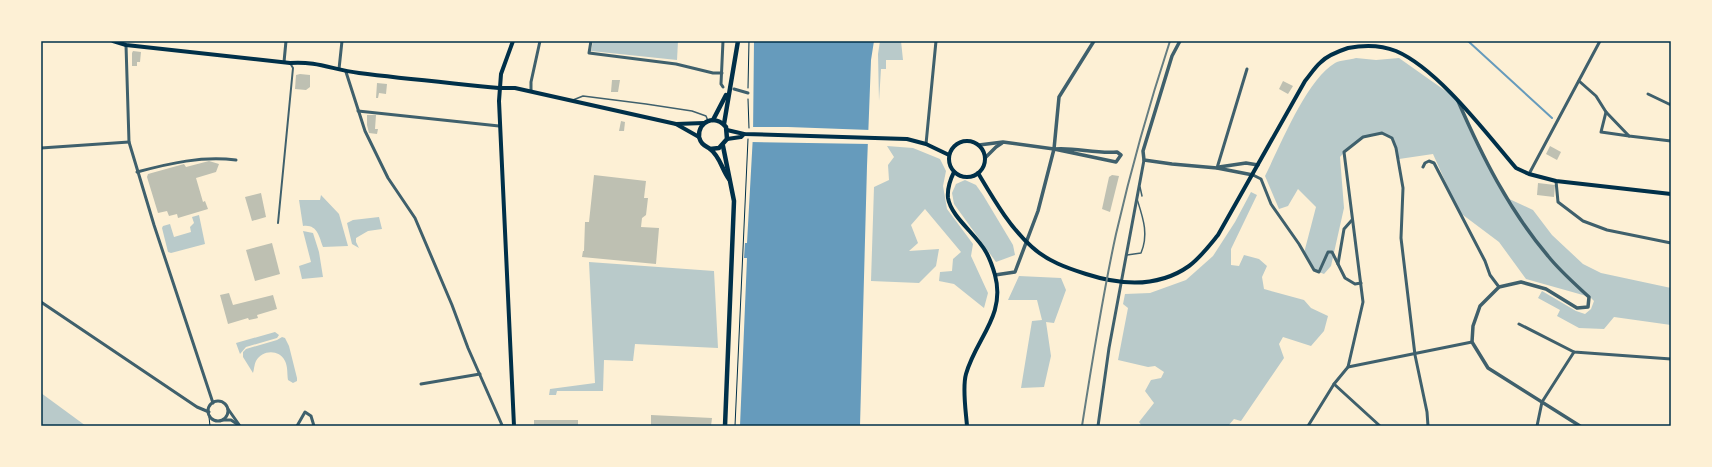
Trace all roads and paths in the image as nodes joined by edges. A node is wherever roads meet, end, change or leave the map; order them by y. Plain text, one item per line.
1 (114, 41) edge
2 (286, 41) edge
3 (342, 41) edge
4 (513, 41) edge
5 (540, 41) edge
6 (591, 41) edge
7 (723, 41) edge
8 (738, 41) edge
9 (749, 41) edge
10 (936, 41) edge
11 (1094, 41) edge
12 (1180, 41) edge
13 (1600, 41) edge
14 (126, 45) junction
15 (284, 62) junction
16 (290, 63) junction
17 (339, 69) junction
18 (1247, 69) dead end
19 (346, 72) junction
20 (722, 73) junction
21 (1579, 81) junction
22 (724, 86) dead end
23 (499, 88) junction
24 (734, 89) dead end
25 (532, 90) junction
26 (748, 92) joint
27 (728, 94) junction
28 (1648, 94) dead end
29 (1457, 99) junction
30 (571, 100) junction
31 (1671, 105) edge
32 (358, 111) junction
33 (1606, 112) junction
34 (713, 120) junction
35 (706, 122) junction
36 (676, 124) junction
37 (724, 124) junction
38 (499, 126) junction
39 (727, 130) junction
40 (744, 134) junction
41 (1629, 136) junction
42 (699, 137) junction
43 (727, 139) junction
44 (1671, 141) edge
45 (129, 142) junction
46 (1003, 142) junction
47 (926, 144) junction
48 (979, 145) junction
49 (723, 146) junction
50 (41, 148) edge
51 (710, 149) junction
52 (1054, 150) junction
53 (949, 156) junction
54 (985, 158) junction
55 (236, 160) dead end
56 (1144, 160) junction
57 (1258, 165) junction
58 (1424, 167) dead end
59 (1217, 168) junction
60 (137, 172) junction
61 (954, 172) junction
62 (978, 173) junction
63 (1529, 174) junction
64 (1253, 175) junction
65 (729, 179) junction
66 (1556, 181) junction
67 (747, 183) dead end
68 (1139, 184) junction
69 (1671, 194) edge
70 (1137, 196) junction
71 (1142, 196) dead end
72 (1352, 220) junction
73 (278, 223) dead end
74 (1671, 243) edge
75 (1126, 255) junction
76 (1338, 264) junction
77 (995, 274) junction
78 (1361, 283) junction
79 (1499, 287) junction
80 (41, 302) edge
81 (1519, 324) dead end
82 (1472, 342) junction
83 (1574, 352) junction
84 (1415, 355) junction
85 (1671, 359) edge
86 (1348, 367) junction
87 (480, 374) junction
88 (421, 384) dead end
89 (1334, 384) junction
90 (1542, 402) junction
91 (213, 403) junction
92 (227, 407) junction
93 (209, 413) junction
94 (223, 420) junction
95 (210, 426) edge
96 (239, 426) edge
97 (297, 426) edge
98 (314, 426) edge
99 (501, 426) edge
100 (512, 426) edge
101 (725, 426) edge
102 (735, 426) edge
103 (967, 426) edge
104 (1098, 426) edge
105 (1308, 426) edge
106 (1380, 426) edge
107 (1428, 426) edge
108 (1537, 426) edge
109 (1580, 426) edge

1 - 14 main road
2 - 15 street
3 - 17 street
4 - 23 main road
5 - 25 street
6 - 20 street
7 - 20 street
8 - 27 main road
9 - 26 path
10 - 47 street
11 - 52 street
12 - 56 street
13 - 21 street
14 - 15 main road
14 - 45 street
15 - 16 main road
16 - 17 main road
16 - 73 street
17 - 19 main road
18 - 59 street
19 - 23 main road
19 - 32 street
20 - 22 street
21 - 33 street
21 - 63 street
23 - 25 main road
23 - 38 main road
24 - 26 street
25 - 30 main road
27 - 34 main road
27 - 37 main road
28 - 31 street
29 - 57 main road
29 - 63 main road
29 - 79 street
30 - 35 lane
30 - 36 main road
32 - 38 street
32 - 87 street
33 - 41 street
33 - 41 street
34 - 35 main road
34 - 37 main road
35 - 36 main road
35 - 42 main road
36 - 42 main road
37 - 39 main road
38 - 100 main road
39 - 40 main road
39 - 43 main road
40 - 43 main road
40 - 47 main road
41 - 44 street
42 - 51 main road
43 - 49 main road
45 - 50 street
45 - 60 street
46 - 48 street
46 - 52 street
46 - 54 street
47 - 53 main road
48 - 53 main road
48 - 54 main road
49 - 51 main road
49 - 65 main road
51 - 65 main road
52 - 52 street
52 - 77 street
53 - 61 main road
54 - 62 main road
55 - 60 street
56 - 59 street
56 - 68 street
57 - 59 street
57 - 64 main road
58 - 79 street
59 - 64 street
60 - 91 street
61 - 62 main road
61 - 77 main road
62 - 64 main road
63 - 66 main road
64 - 76 street
65 - 101 main road
66 - 69 main road
66 - 74 street
67 - 102 path
68 - 70 street
68 - 71 lane
70 - 75 street
70 - 75 lane
72 - 76 street
72 - 78 street
72 - 84 street
75 - 104 street
76 - 78 street
77 - 103 main road
78 - 86 street
79 - 82 street
80 - 93 street
81 - 83 street
82 - 84 street
82 - 90 street
83 - 85 street
83 - 90 street
84 - 86 street
84 - 107 street
86 - 89 street
87 - 88 street
87 - 99 street
89 - 105 street
89 - 106 street
90 - 108 street
90 - 109 street
91 - 92 street
91 - 93 street
92 - 94 street
92 - 96 street
93 - 94 street
93 - 95 path
94 - 96 street
97 - 98 street
99 - 100 street

